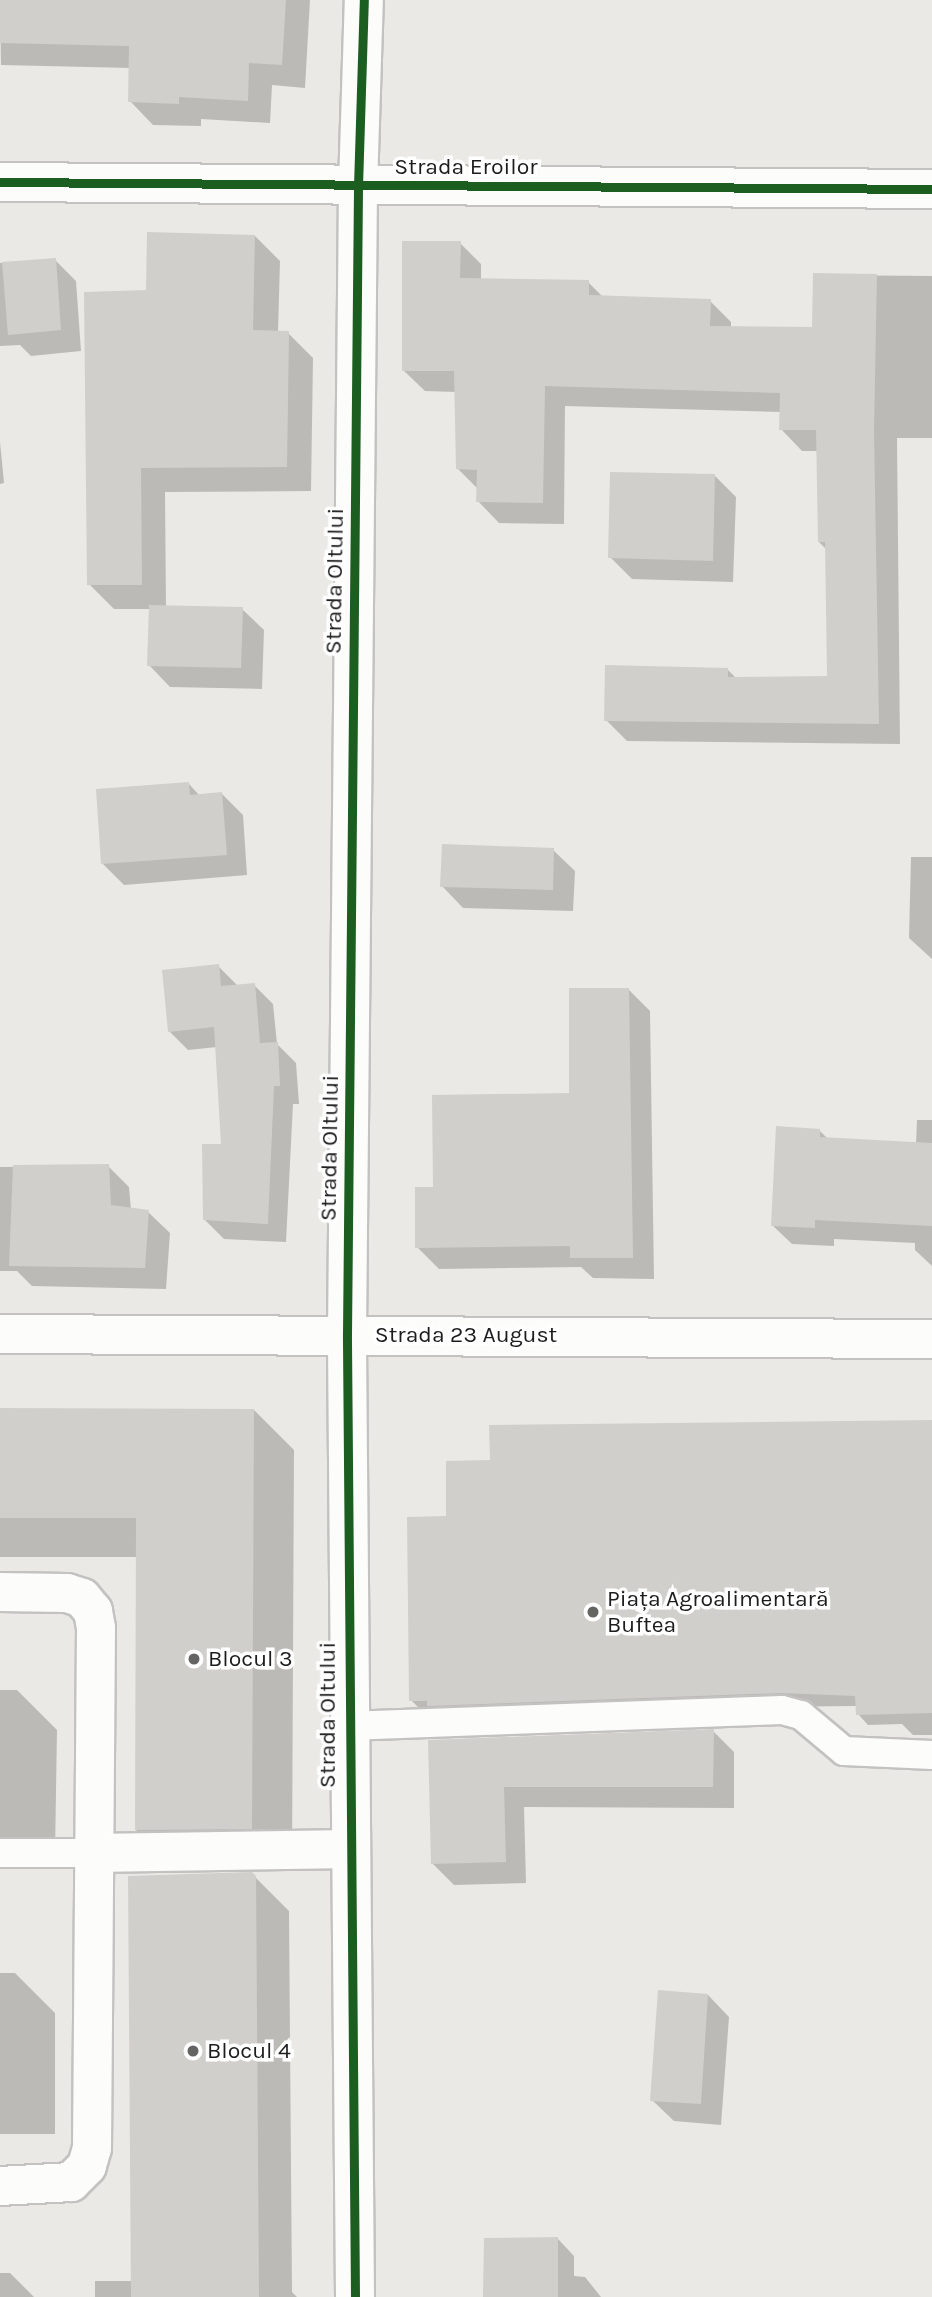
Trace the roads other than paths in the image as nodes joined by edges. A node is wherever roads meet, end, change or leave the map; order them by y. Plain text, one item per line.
1 (364, 0) edge
2 (0, 182) edge
3 (358, 186) junction
4 (932, 189) edge
5 (0, 1334) edge
6 (347, 1334) junction
7 (932, 1339) edge
8 (0, 1592) edge
9 (347, 1726) junction
10 (932, 1755) edge
11 (348, 1849) junction
12 (0, 1853) edge
13 (96, 1853) junction
14 (0, 2186) edge
15 (355, 2297) edge

1 - 3 street, Strada Oltului
2 - 3 street, Strada Eroilor
3 - 4 street, Strada Eroilor
3 - 6 street, Strada Oltului
5 - 6 street, Strada 23 August
6 - 7 street, Strada 23 August
6 - 9 street, Strada Oltului
8 - 13 street
9 - 10 lane
9 - 11 street, Strada Oltului
11 - 13 street
11 - 15 street, Strada Oltului
12 - 13 lane
13 - 14 street

